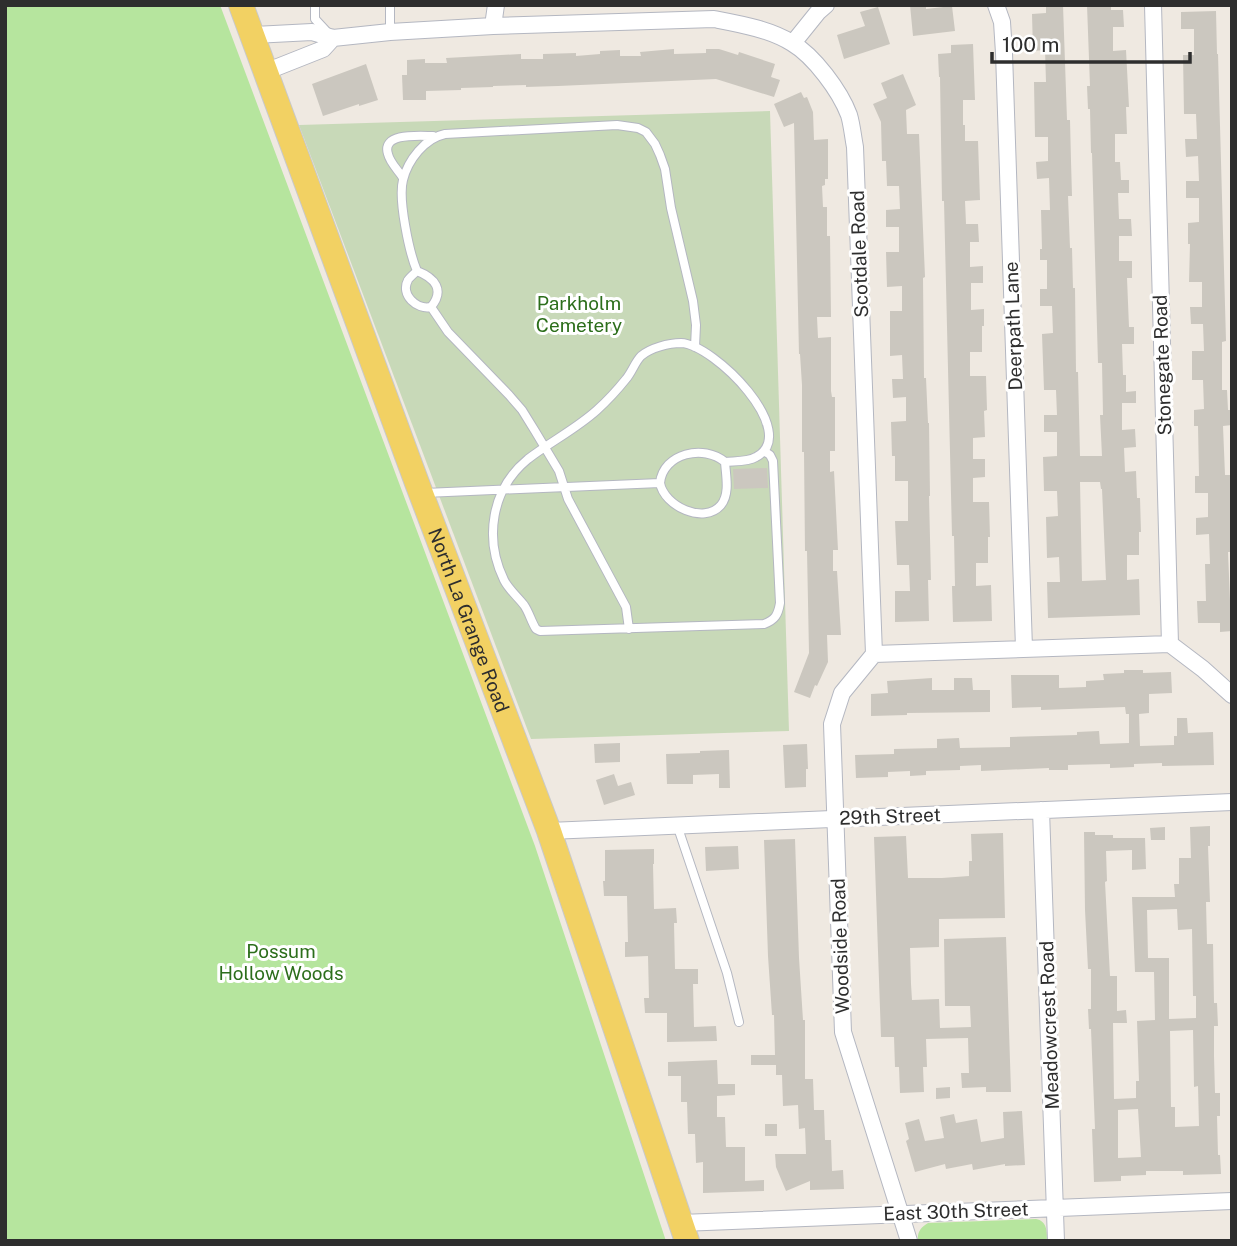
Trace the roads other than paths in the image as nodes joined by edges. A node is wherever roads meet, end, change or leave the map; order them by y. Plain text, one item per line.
1 (241, 5) edge
2 (315, 5) edge
3 (390, 5) edge
4 (496, 5) edge
5 (825, 5) edge
6 (996, 5) edge
7 (1153, 5) edge
8 (493, 26) junction
9 (390, 32) junction
10 (252, 35) junction
11 (333, 38) junction
12 (793, 43) junction
13 (265, 72) junction
14 (436, 136) junction
15 (403, 178) junction
16 (417, 271) junction
17 (431, 307) junction
18 (695, 347) junction
19 (545, 447) junction
20 (764, 452) junction
21 (725, 462) junction
22 (660, 483) junction
23 (564, 487) junction
24 (503, 489) junction
25 (421, 493) junction
26 (629, 629) junction
27 (1170, 644) junction
28 (1024, 648) junction
29 (874, 654) junction
30 (1232, 695) edge
31 (1232, 802) edge
32 (1041, 810) junction
33 (835, 818) junction
34 (677, 825) junction
35 (549, 831) junction
36 (739, 1022) dead end
37 (1232, 1201) edge
38 (1055, 1208) junction
39 (900, 1213) junction
40 (684, 1232) edge
41 (909, 1241) edge
42 (1056, 1241) edge

1 - 10 main road, North La Grange Road
2 - 11 lane
3 - 9 lane
4 - 8 street
5 - 12 street
6 - 28 street, Deerpath Lane
7 - 27 street, Stonegate Road
8 - 9 street, Scotdale Road
8 - 12 street, Scotdale Road
9 - 11 street, Scotdale Road
10 - 11 street, Scotdale Road
10 - 13 main road, North La Grange Road
11 - 13 street, Scotdale Road
12 - 29 street, Scotdale Road
13 - 25 main road, North La Grange Road
14 - 15 lane
14 - 15 lane
14 - 18 lane
15 - 16 lane
16 - 17 lane
16 - 17 lane
17 - 19 lane
18 - 19 lane
18 - 20 lane
19 - 23 lane
19 - 24 lane
20 - 21 lane
20 - 26 lane
21 - 22 lane
21 - 22 lane
22 - 23 lane
23 - 24 lane
23 - 26 lane
24 - 25 lane
24 - 26 lane
25 - 35 main road, North La Grange Road
27 - 28 street
27 - 30 street
28 - 29 street
29 - 33 street, Woodside Road
31 - 32 street, 29th Street
32 - 33 street, 29th Street
32 - 38 street, Meadowcrest Road
33 - 34 street, 29th Street
33 - 39 street, Woodside Road
34 - 35 street, 29th Street
34 - 36 lane
35 - 40 main road, North La Grange Road
37 - 38 street, East 30th Street
38 - 39 street, East 30th Street
38 - 42 street, Meadowcrest Road
39 - 40 street, East 30th Street
39 - 41 street, Woodside Road

